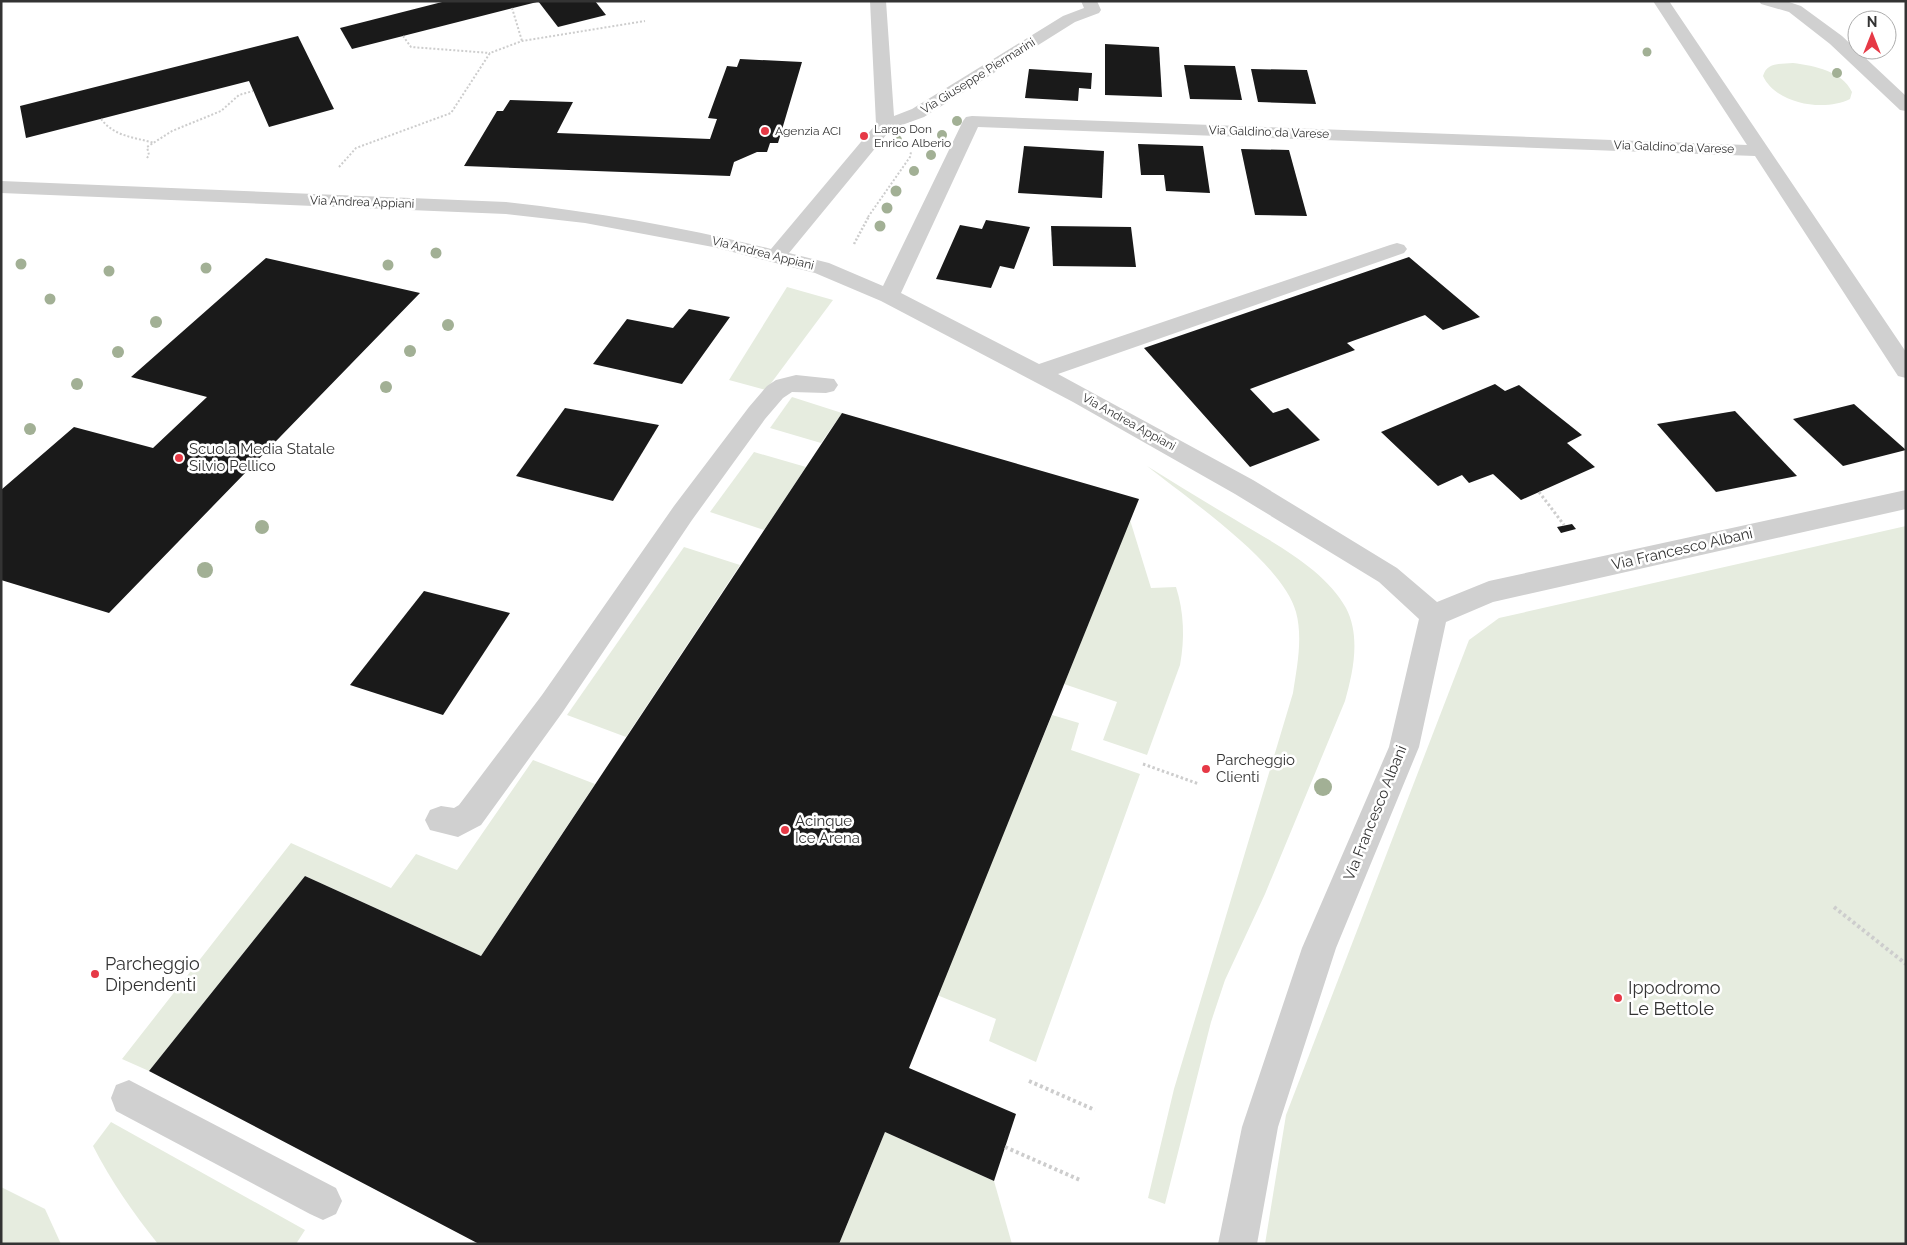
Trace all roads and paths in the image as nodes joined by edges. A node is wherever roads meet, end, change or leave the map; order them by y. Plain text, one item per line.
1 (878, 1) edge
2 (1089, 1) edge
3 (1661, 1) edge
4 (1767, 1) edge
5 (512, 8) dead end
6 (644, 21) dead end
7 (403, 36) dead end
8 (522, 41) junction
9 (490, 54) junction
10 (253, 91) dead end
11 (1906, 106) edge
12 (101, 118) dead end
13 (885, 126) junction
14 (154, 143) junction
15 (913, 146) dead end
16 (1759, 151) junction
17 (350, 154) dead end
18 (150, 155) dead end
19 (1, 187) edge
20 (852, 248) dead end
21 (1397, 250) dead end
22 (776, 256) junction
23 (889, 296) junction
24 (1906, 370) edge
25 (1037, 373) junction
26 (826, 385) dead end
27 (1539, 492) dead end
28 (1906, 499) edge
29 (1564, 525) dead end
30 (1434, 615) junction
31 (1143, 764) dead end
32 (1199, 784) dead end
33 (441, 820) dead end
34 (1834, 907) dead end
35 (1906, 964) edge
36 (1029, 1081) dead end
37 (129, 1098) dead end
38 (1096, 1110) dead end
39 (1005, 1147) dead end
40 (1080, 1180) dead end
41 (323, 1201) dead end
42 (1237, 1244) edge

1 - 13 street
2 - 13 street, Via Giuseppe Piermarini
3 - 16 street, Via Galdino da Varese
4 - 11 street
5 - 8 path
6 - 8 path
7 - 9 path
8 - 9 path
9 - 17 path
10 - 14 path
12 - 14 path
13 - 22 street, Via Giuseppe Piermarini
14 - 18 path
15 - 20 path
16 - 23 street, Via Galdino da Varese
16 - 24 street, Via Galdino da Varese
19 - 22 street, Via Andrea Appiani
21 - 25 street
22 - 23 street, Via Andrea Appiani
23 - 25 street, Via Andrea Appiani
25 - 30 street, Via Andrea Appiani
26 - 33 street
27 - 29 path
28 - 30 street, Via Francesco Albani
30 - 42 street, Via Francesco Albani
31 - 32 path
34 - 35 path
36 - 38 path
37 - 41 street
39 - 40 path

